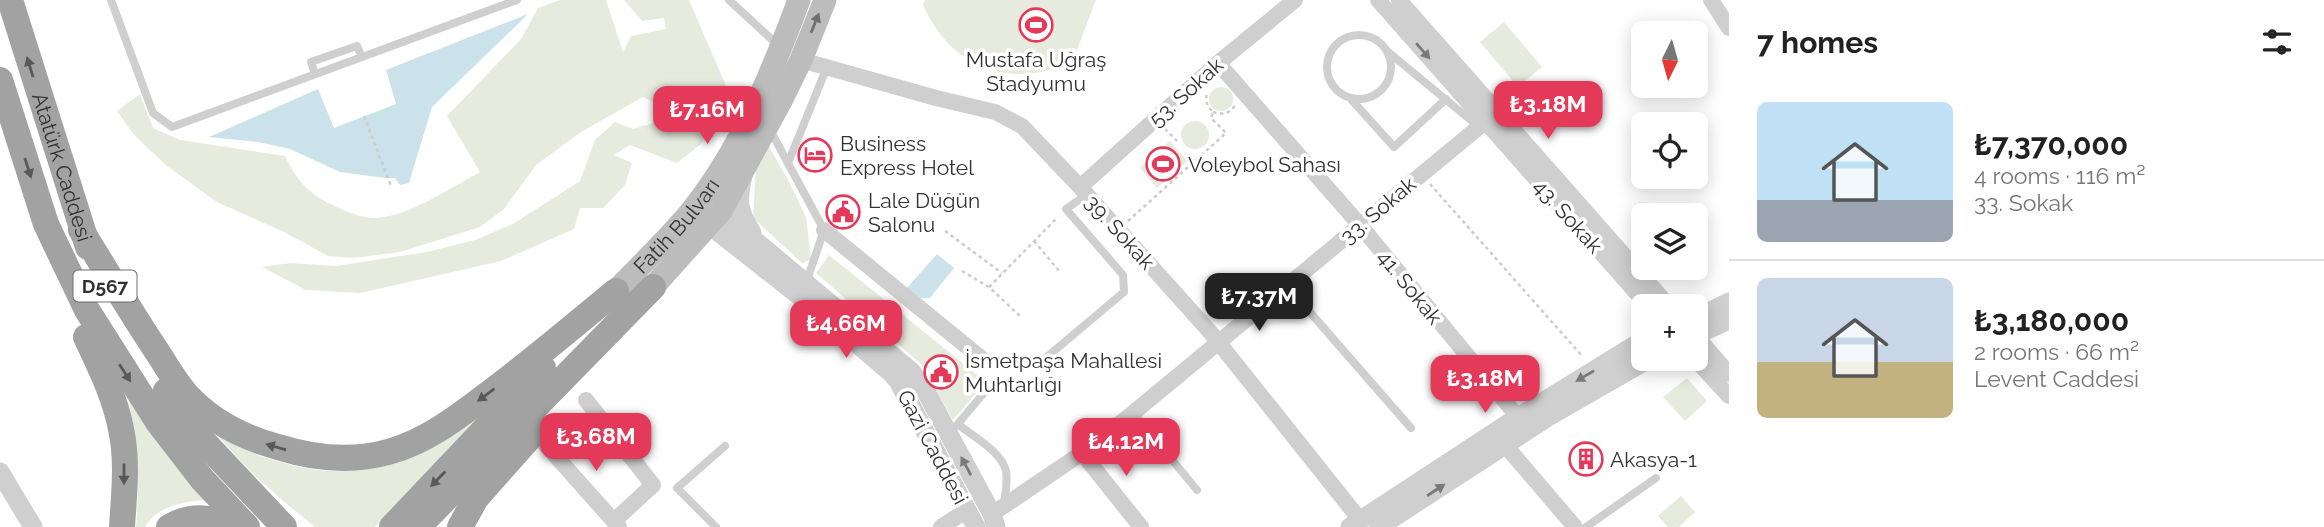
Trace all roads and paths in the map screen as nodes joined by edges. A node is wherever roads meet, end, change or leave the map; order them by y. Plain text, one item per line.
1 (9, 0) edge
2 (111, 0) edge
3 (517, 0) edge
4 (729, 0) edge
5 (799, 0) edge
6 (825, 0) edge
7 (1295, 0) edge
8 (1378, 0) edge
9 (1399, 0) edge
10 (1711, 0) edge
11 (1729, 29) edge
12 (781, 48) junction
13 (1385, 50) junction
14 (362, 57) junction
15 (801, 61) junction
16 (1218, 63) junction
17 (827, 67) junction
18 (316, 75) junction
19 (0, 80) edge
20 (1214, 83) dead end
21 (1210, 89) dead end
22 (1203, 92) dead end
23 (1236, 98) dead end
24 (1350, 98) junction
25 (1446, 99) junction
26 (1213, 112) junction
27 (1500, 114) junction
28 (364, 116) dead end
29 (1482, 124) junction
30 (768, 127) junction
31 (1163, 127) dead end
32 (1177, 141) dead end
33 (788, 163) junction
34 (743, 172) junction
35 (1427, 180) dead end
36 (391, 186) dead end
37 (1083, 191) junction
38 (697, 204) junction
39 (1066, 209) junction
40 (716, 218) junction
41 (1126, 222) dead end
42 (46, 224) junction
43 (1359, 224) junction
44 (81, 230) junction
45 (824, 230) junction
46 (945, 231) dead end
47 (1034, 241) junction
48 (763, 248) junction
49 (962, 271) dead end
50 (1060, 272) dead end
51 (1002, 273) junction
52 (806, 283) junction
53 (1287, 286) junction
54 (653, 287) junction
55 (989, 287) junction
56 (616, 291) junction
57 (1637, 294) edge
58 (1658, 294) edge
59 (1729, 302) edge
60 (1022, 318) dead end
61 (1708, 320) edge
62 (1729, 320) edge
63 (1708, 327) edge
64 (1219, 343) junction
65 (1708, 345) edge
66 (1631, 347) edge
67 (981, 358) dead end
68 (1042, 361) dead end
69 (1588, 362) dead end
70 (1631, 369) edge
71 (1707, 371) edge
72 (1729, 373) edge
73 (984, 394) dead end
74 (1729, 396) edge
75 (586, 400) dead end
76 (1133, 413) junction
77 (1518, 417) junction
78 (953, 428) junction
79 (1411, 428) dead end
80 (489, 439) junction
81 (545, 444) dead end
82 (1505, 445) junction
83 (725, 446) dead end
84 (1082, 453) junction
85 (0, 472) edge
86 (1656, 478) dead end
87 (1198, 489) dead end
88 (997, 515) edge
89 (971, 519) edge
90 (616, 524) edge
91 (1363, 525) edge
92 (33, 527) edge
93 (122, 527) edge
94 (169, 527) edge
95 (238, 527) edge
96 (247, 527) edge
97 (284, 527) edge
98 (392, 527) edge
99 (418, 527) edge
100 (460, 527) edge
101 (716, 527) edge
102 (941, 527) edge
103 (1141, 527) edge
104 (1575, 527) edge
105 (1586, 527) edge

44 -> 1 highway, Atatürk Caddesi / D567
2 - 18 lane
3 - 14 lane
4 - 12 lane
5 - 12 main road, Fatih Bulvarı
15 -> 6 main road, Fatih Bulvarı
7 - 16 street, 53. Sokak
8 -> 29 street, 43. Sokak
9 - 27 street, 43. Sokak
10 - 11 street
12 - 38 main road, Fatih Bulvarı
13 - 24 lane
13 - 24 lane
13 - 25 lane
14 - 18 lane
14 - 18 lane
15 - 17 street, 39. Sokak
15 - 30 main road, Fatih Bulvarı
16 - 37 street, 53. Sokak
16 - 43 street, 41. Sokak
17 - 33 lane
17 - 37 street, 39. Sokak
19 -> 42 highway, D567
20 - 22 path
21 - 26 path
23 - 26 path
24 - 25 lane
25 - 29 lane
26 - 41 path
27 - 29 street, 33. Sokak
27 - 58 street, 43. Sokak
28 - 36 path
29 - 43 street, 33. Sokak
29 - 57 street, 43. Sokak
30 - 33 lane
30 - 34 main road, Fatih Bulvarı
31 - 32 path
33 - 45 lane
34 - 40 main road, Fatih Bulvarı
34 - 48 street
35 - 69 path
37 - 39 lane
37 - 64 street, 39. Sokak
38 - 40 street
38 - 56 main road, Fatih Bulvarı
39 - 47 path
39 - 68 lane
40 - 48 street
40 - 54 main road, Fatih Bulvarı
40 - 89 street, Gazi Caddesi
42 -> 93 highway
42 -> 96 highway, D567
43 - 53 street, 33. Sokak
43 - 77 street, 41. Sokak
56 -> 44 highway
44 - 97 highway, Atatürk Caddesi / D567
45 - 52 lane
45 - 67 street
46 - 51 path
47 - 50 path
47 - 51 path
48 - 52 street
49 - 55 path
51 - 55 path
52 - 78 street
53 - 64 street, 33. Sokak
53 - 79 lane
54 - 80 highway
54 - 100 highway
55 - 60 path
56 - 80 highway
59 - 61 street
62 - 63 street
64 - 76 street, 33. Sokak
64 - 91 street, 39. Sokak
65 - 72 street
66 -> 77 street
70 - 82 street
71 - 74 street
73 - 78 lane
75 - 90 street
76 - 84 street, 33. Sokak
76 - 87 lane
77 - 91 street
88 -> 78 street
78 - 88 lane
80 -> 98 highway
80 - 99 highway
81 - 90 street
91 -> 82 street
82 - 104 street
83 - 101 lane
84 - 88 street, 33. Sokak
84 - 103 street
85 - 92 street
86 - 105 lane
89 - 102 street
94 - 95 highway

